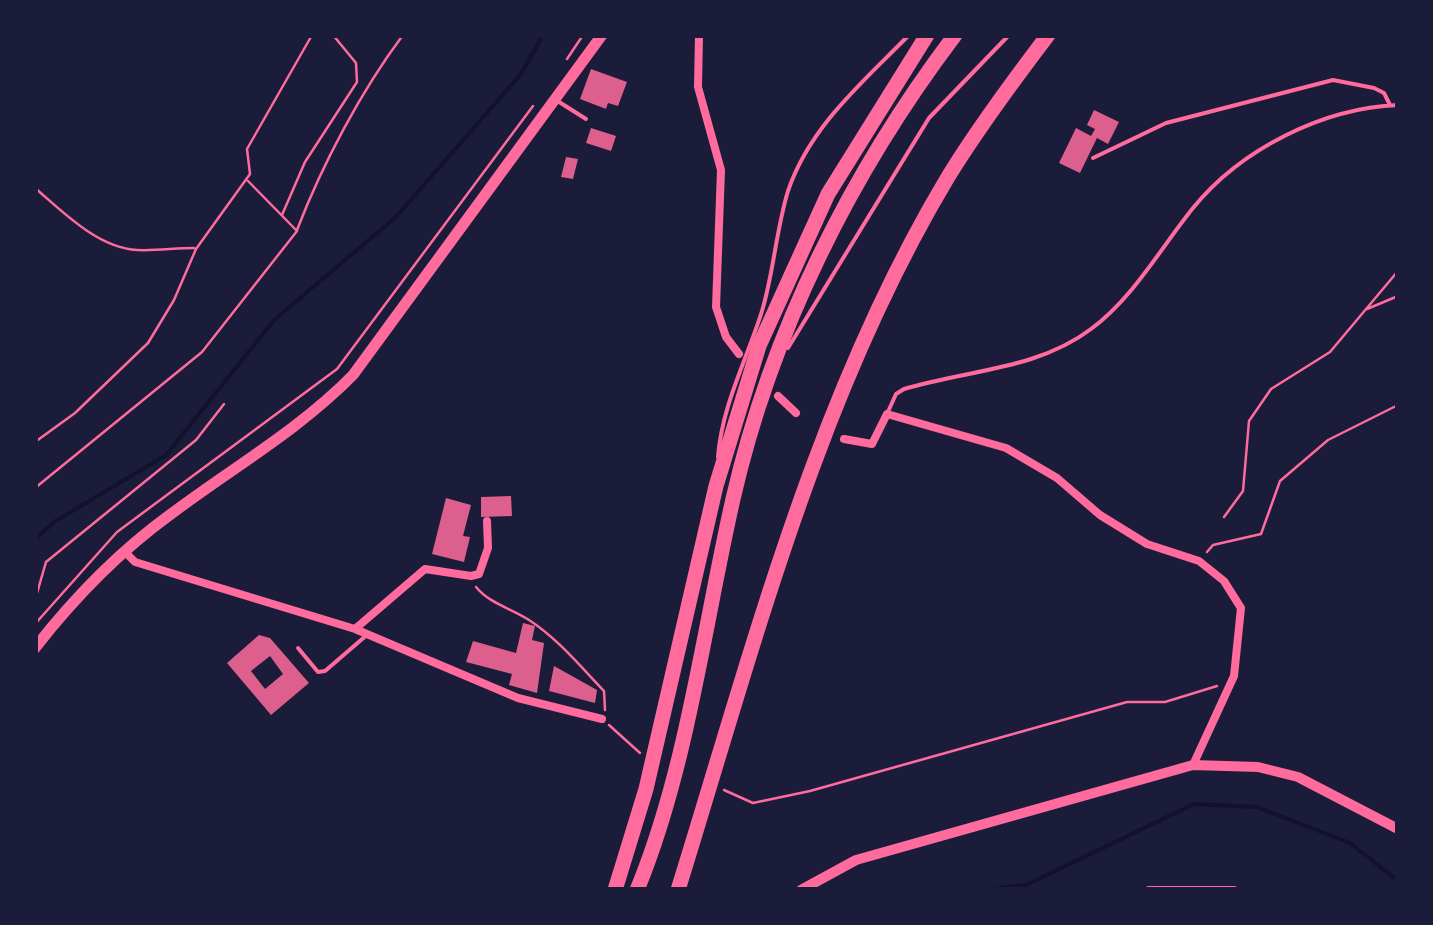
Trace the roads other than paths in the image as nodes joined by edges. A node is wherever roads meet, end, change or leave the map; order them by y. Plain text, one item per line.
1 (602, 35) edge
2 (699, 35) edge
3 (909, 35) edge
4 (927, 35) edge
5 (955, 35) edge
6 (1009, 35) edge
7 (1048, 35) edge
8 (556, 100) junction
9 (1390, 105) junction
10 (1398, 105) edge
11 (586, 119) dead end
12 (1092, 158) dead end
13 (739, 354) dead end
14 (768, 379) junction
15 (778, 396) dead end
16 (796, 413) dead end
17 (887, 414) junction
18 (844, 440) dead end
19 (716, 486) junction
20 (488, 521) dead end
21 (125, 552) junction
22 (355, 629) junction
23 (368, 634) junction
24 (35, 648) edge
25 (298, 648) dead end
26 (602, 719) road end
27 (1193, 765) junction
28 (1398, 829) edge
29 (615, 890) edge
30 (637, 890) edge
31 (678, 890) edge
32 (802, 890) edge
33 (1149, 890) edge
34 (1234, 890) edge

1 - 8 main road
2 - 13 street
3 - 19 lane
4 - 19 highway
5 - 14 highway
6 - 14 lane
7 - 31 highway
8 - 11 lane
8 - 21 main road
9 - 10 lane
9 - 12 lane
9 - 17 lane
14 - 30 highway
15 - 16 street
17 - 18 street
17 - 27 street
19 - 29 highway
20 - 22 street
21 - 22 street
21 - 24 main road
22 - 23 street
23 - 25 lane
23 - 26 street
27 - 28 street
27 - 32 street
33 - 34 street

